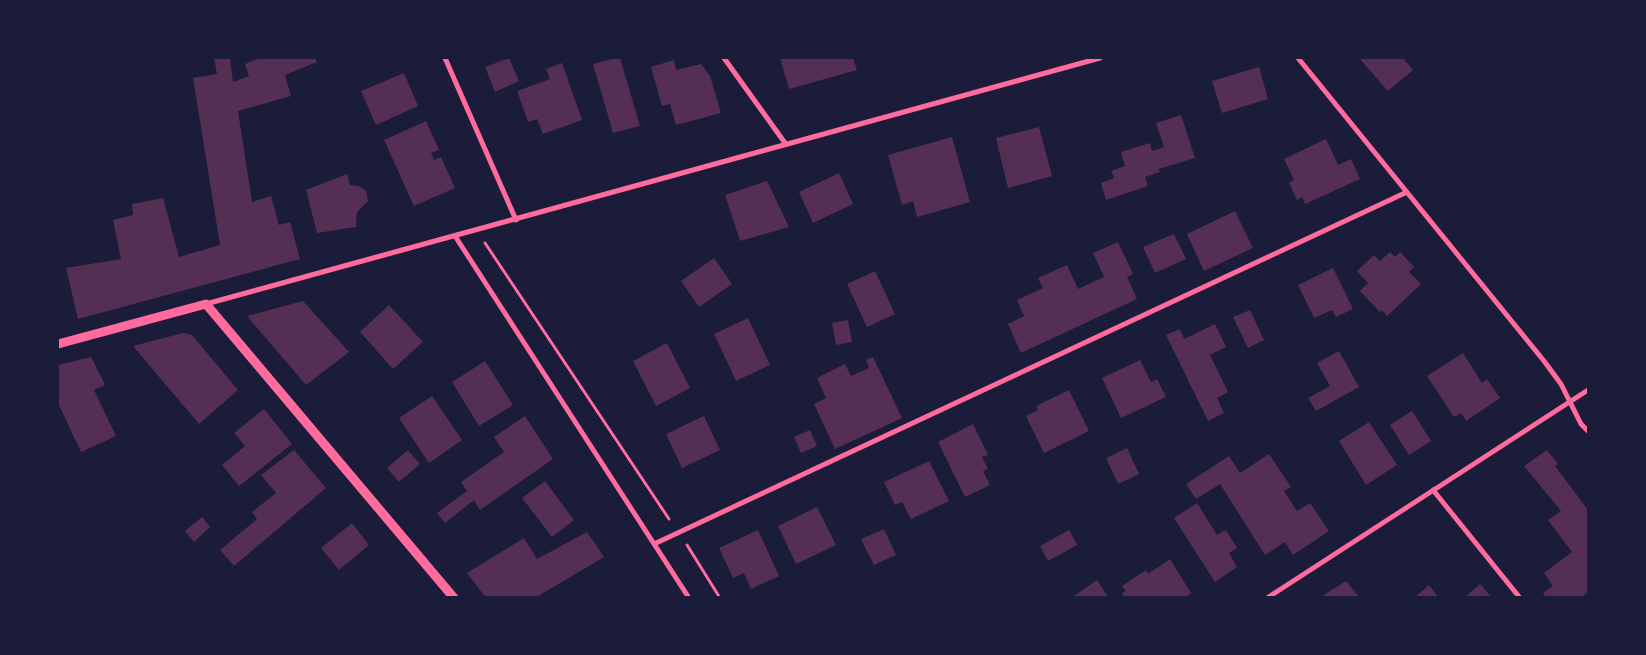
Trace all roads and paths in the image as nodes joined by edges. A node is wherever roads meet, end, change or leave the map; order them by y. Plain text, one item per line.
1 (445, 58) edge
2 (724, 58) edge
3 (1100, 58) edge
4 (1298, 58) edge
5 (785, 143) junction
6 (1407, 192) junction
7 (516, 220) junction
8 (477, 230) junction
9 (455, 236) junction
10 (206, 304) junction
11 (58, 344) edge
12 (1588, 390) edge
13 (1570, 401) junction
14 (1588, 431) edge
15 (1433, 490) junction
16 (678, 532) junction
17 (654, 544) junction
18 (454, 598) edge
19 (688, 598) edge
20 (720, 598) edge
21 (1267, 598) edge
22 (1520, 598) edge

1 - 7 street
2 - 5 street
3 - 5 street
4 - 6 street
5 - 7 street
6 - 13 street
6 - 16 street
7 - 8 street
8 - 9 street
8 - 16 path
9 - 10 street
9 - 17 street
10 - 11 street
10 - 18 street
12 - 13 street
13 - 14 street
13 - 15 street
15 - 21 street
15 - 22 street
16 - 17 street
16 - 20 path
17 - 19 street

